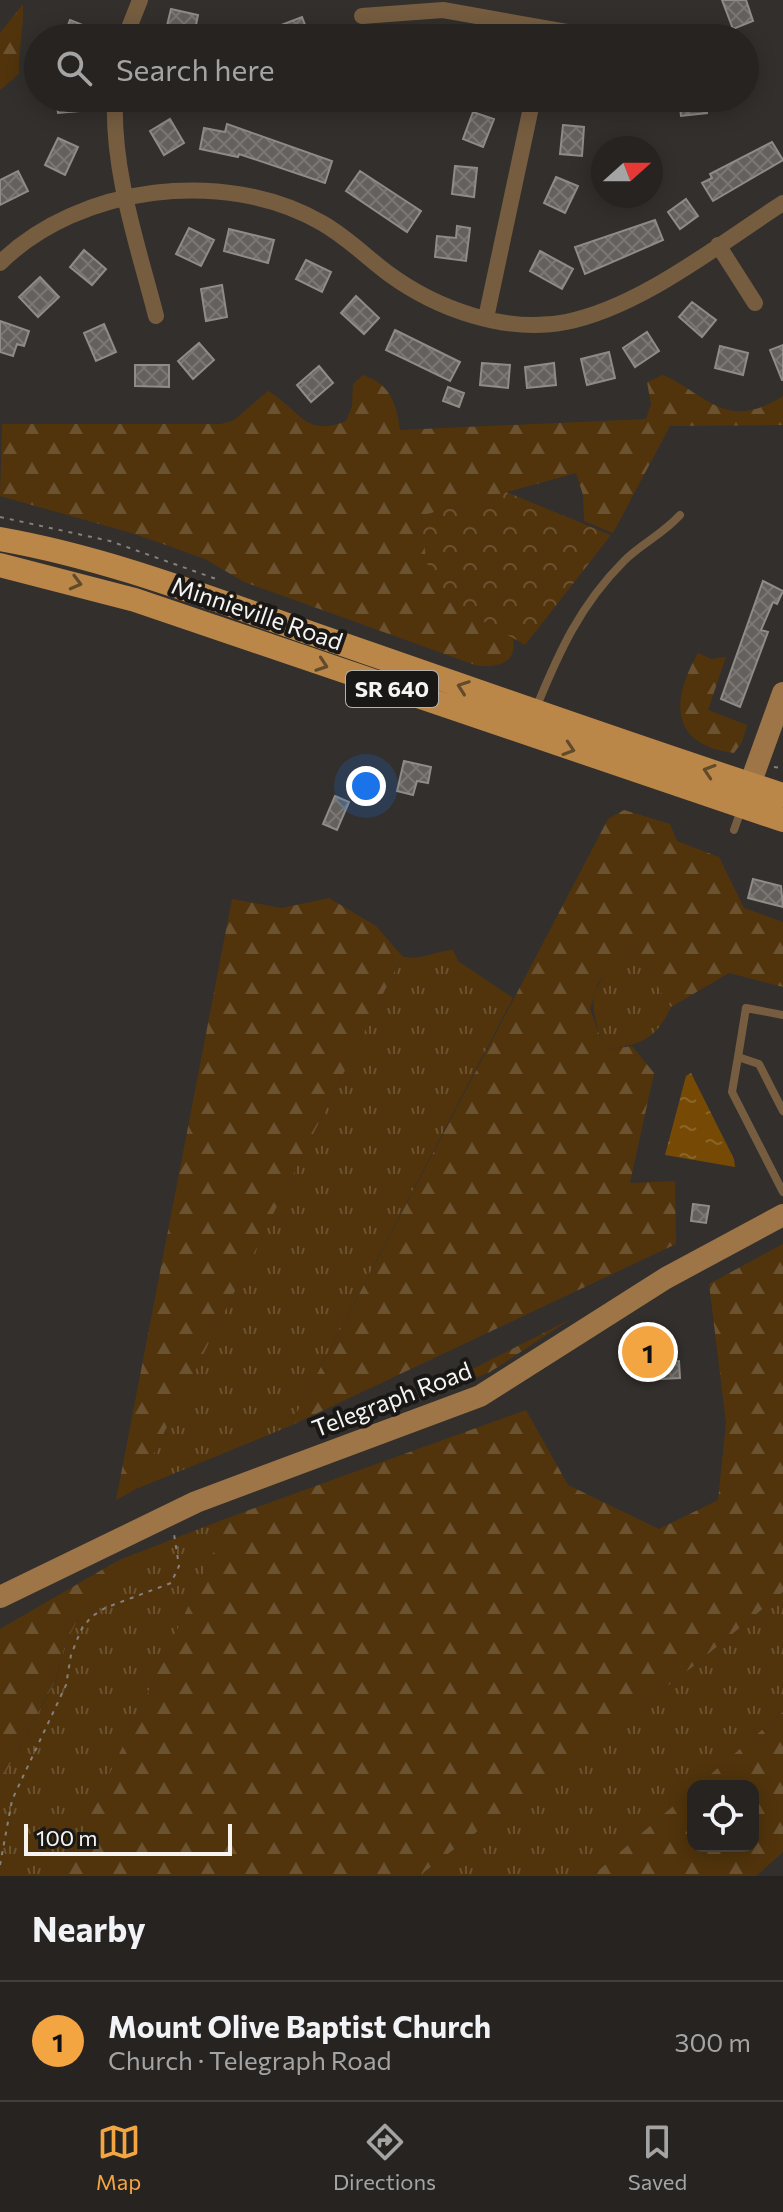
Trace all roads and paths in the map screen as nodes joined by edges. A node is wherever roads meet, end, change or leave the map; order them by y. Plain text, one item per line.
1 (140, 0) edge
2 (362, 16) dead end
3 (131, 24) edge
4 (513, 24) edge
5 (116, 112) edge
6 (530, 112) edge
7 (126, 198) junction
8 (783, 203) edge
9 (718, 245) junction
10 (0, 263) edge
11 (755, 303) dead end
12 (156, 316) dead end
13 (486, 318) junction
14 (680, 515) dead end
15 (0, 539) edge
16 (0, 565) edge
17 (783, 693) edge
18 (535, 712) junction
19 (778, 767) dead end
20 (783, 768) edge
21 (746, 795) junction
22 (783, 795) edge
23 (783, 820) edge
24 (734, 830) dead end
25 (783, 1015) edge
26 (738, 1057) junction
27 (783, 1111) edge
28 (783, 1169) edge
29 (774, 1174) junction
30 (783, 1192) edge
31 (783, 1215) edge
32 (170, 1513) junction
33 (0, 1597) edge
34 (0, 1865) edge

1 - 3 street
2 - 4 street
5 - 7 street
6 - 13 street
7 - 10 street
7 - 12 street
7 - 13 street
8 - 9 street
9 - 11 street
9 - 13 street
14 - 18 lane
18 -> 15 main road, Minnieville Road / SR 640
16 -> 21 main road, Minnieville Road / SR 640
17 - 21 main road
21 -> 18 main road, Minnieville Road / SR 640
19 - 20 path
21 - 22 main road, Minnieville Road / SR 640
21 - 23 main road, Minnieville Road / SR 640
21 - 24 lane
25 - 26 lane
26 - 27 lane
26 - 29 lane
28 - 29 lane
29 - 30 lane
31 - 32 main road, Telegraph Road
32 - 33 main road, Telegraph Road
32 - 34 path

